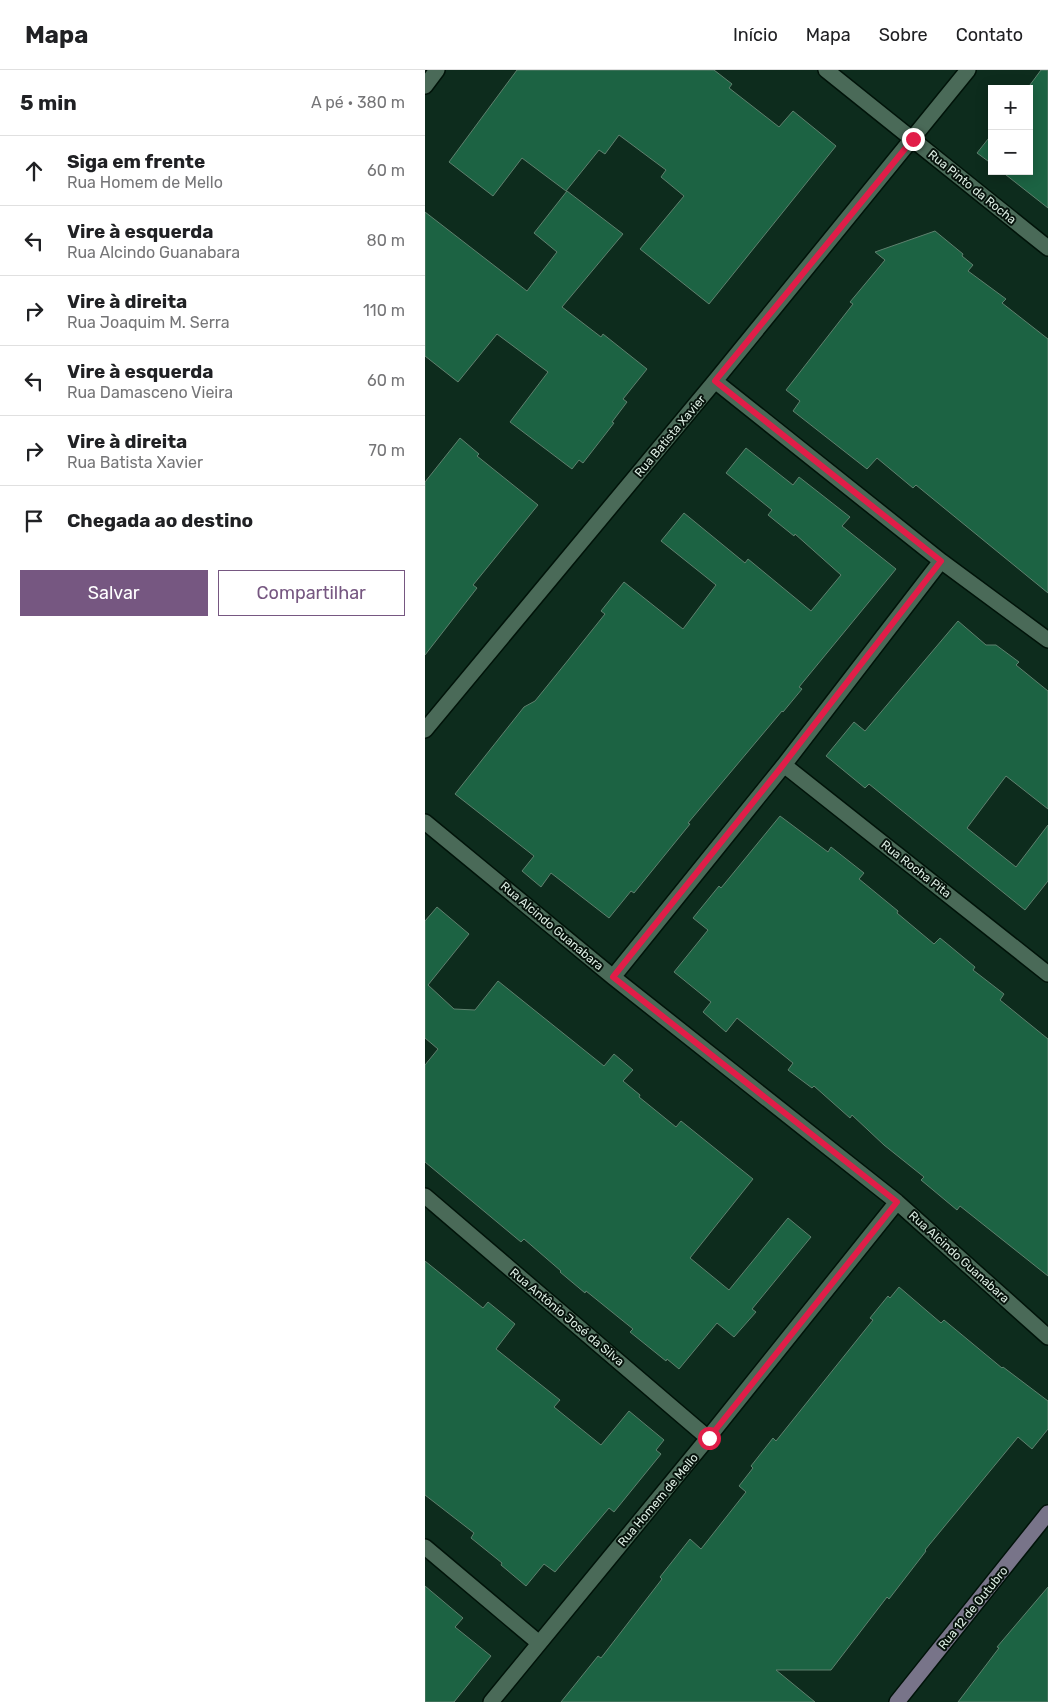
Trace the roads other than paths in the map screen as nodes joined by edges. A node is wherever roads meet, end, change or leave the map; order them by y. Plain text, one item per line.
1 (437, 70) edge
2 (826, 70) edge
3 (968, 70) edge
4 (425, 86) edge
5 (913, 139) junction
6 (1048, 248) edge
7 (715, 381) junction
8 (941, 561) junction
9 (1048, 640) edge
10 (425, 730) edge
11 (783, 765) junction
12 (425, 822) edge
13 (1048, 974) edge
14 (613, 977) junction
15 (425, 1196) edge
16 (897, 1202) junction
17 (1048, 1337) edge
18 (709, 1438) junction
19 (1048, 1513) edge
20 (425, 1547) edge
21 (539, 1643) junction
22 (491, 1702) edge
23 (897, 1702) edge

1 - 4 street
2 - 5 street, Rua Pinto da Rocha
3 - 5 street, Rua Batista Xavier
5 - 6 street, Rua Pinto da Rocha
5 - 7 street, Rua Batista Xavier
7 - 8 street
7 - 10 street, Rua Batista Xavier
8 - 9 street
8 - 11 street
11 - 13 street, Rua Rocha Pita
11 - 14 street
12 - 14 street, Rua Alcindo Guanabara
14 - 16 street, Rua Alcindo Guanabara
15 - 18 street, Rua Antônio José da Silva
16 - 17 street, Rua Alcindo Guanabara
16 - 18 street, Rua Homem de Mello
18 - 21 street, Rua Homem de Mello
19 - 23 street, Rua 12 de Outubro
20 - 21 street
21 - 22 street, Rua Homem de Mello

